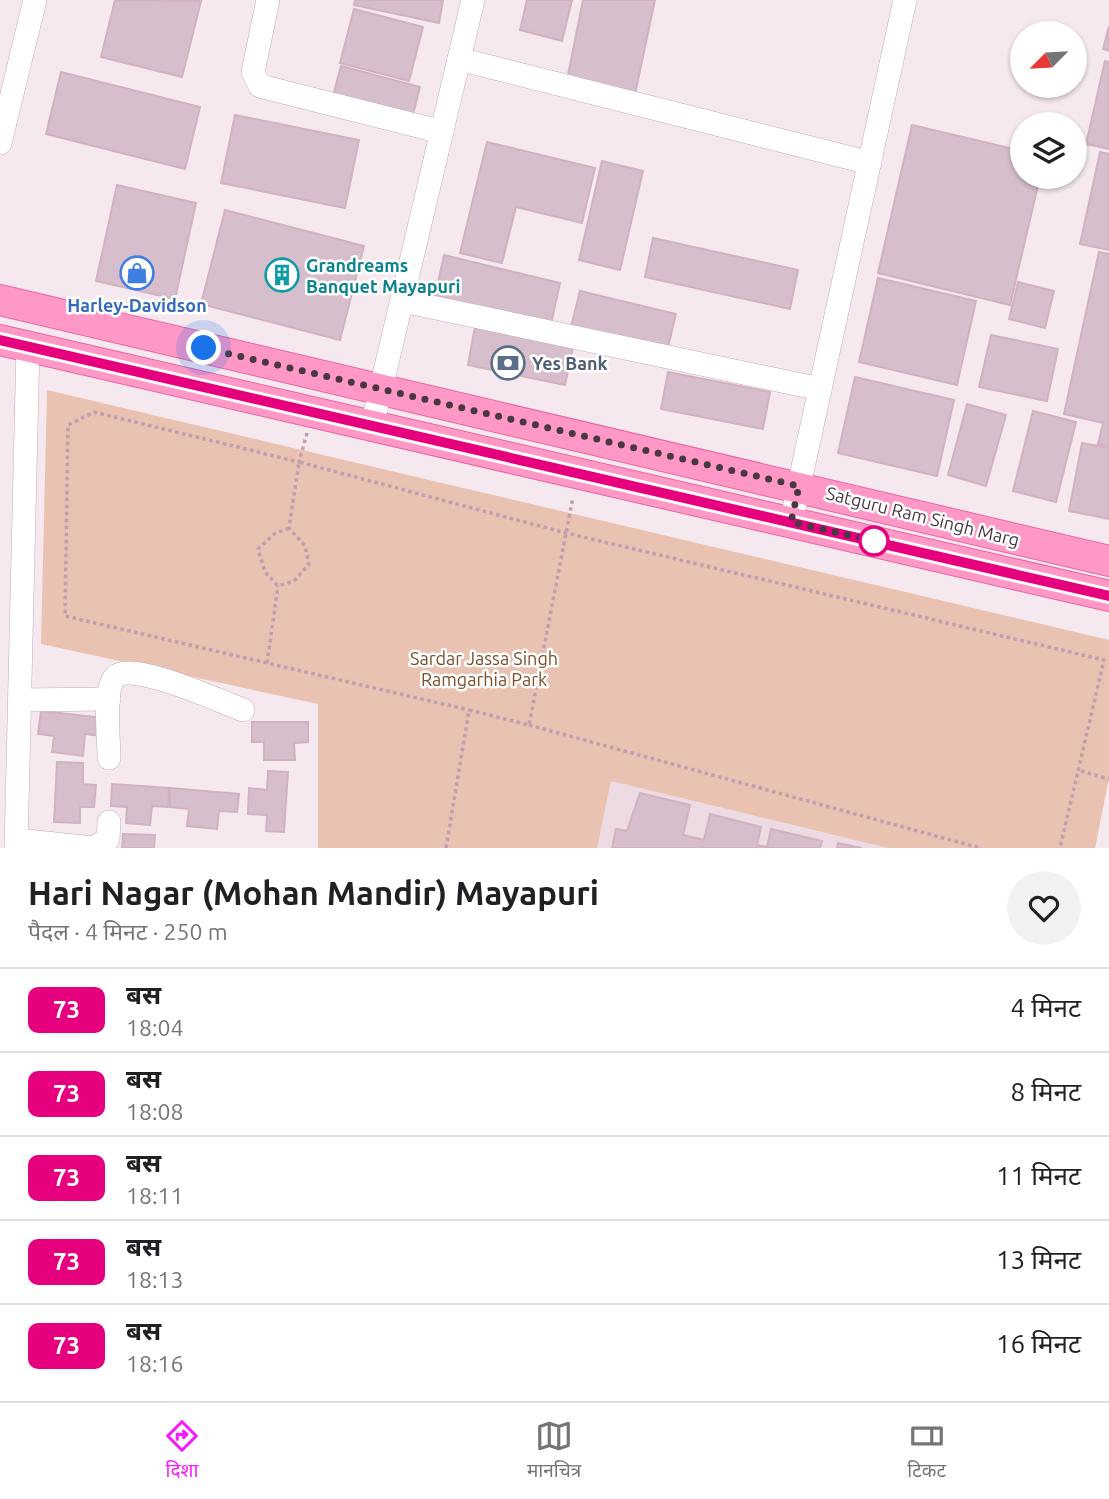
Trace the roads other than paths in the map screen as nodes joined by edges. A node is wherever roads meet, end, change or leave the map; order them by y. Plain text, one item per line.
1 (35, 0) edge
2 (268, 0) edge
3 (473, 0) edge
4 (905, 0) edge
5 (11, 53) edge
6 (460, 59) junction
7 (442, 132) junction
8 (0, 144) edge
9 (870, 163) junction
10 (0, 300) edge
11 (403, 301) junction
12 (14, 343) edge
13 (820, 389) junction
14 (382, 390) junction
15 (372, 426) junction
16 (799, 486) junction
17 (791, 522) junction
18 (1109, 561) edge
19 (1109, 596) edge
20 (109, 699) junction
21 (21, 701) junction
22 (243, 710) dead end
23 (109, 758) dead end
24 (9, 795) edge
25 (109, 822) dead end
26 (16, 844) edge
27 (93, 848) edge

1 - 5 street
2 - 7 street
3 - 6 street
4 - 9 street
5 - 8 street
6 - 7 street
6 - 9 street
7 - 11 street
9 - 13 street
10 - 14 main road, Satguru Ram Singh Marg
11 - 13 street
11 - 14 street
12 - 15 main road, Satguru Ram Singh Marg
12 - 21 street
13 - 16 street
14 - 15 street
14 - 16 main road, Satguru Ram Singh Marg
15 - 17 main road, Satguru Ram Singh Marg
16 - 17 street
16 - 18 main road, Satguru Ram Singh Marg
17 - 19 main road, Satguru Ram Singh Marg
20 - 21 street
20 - 22 street
20 - 23 street
21 - 24 street
24 - 26 street
25 - 27 street
26 - 27 street

